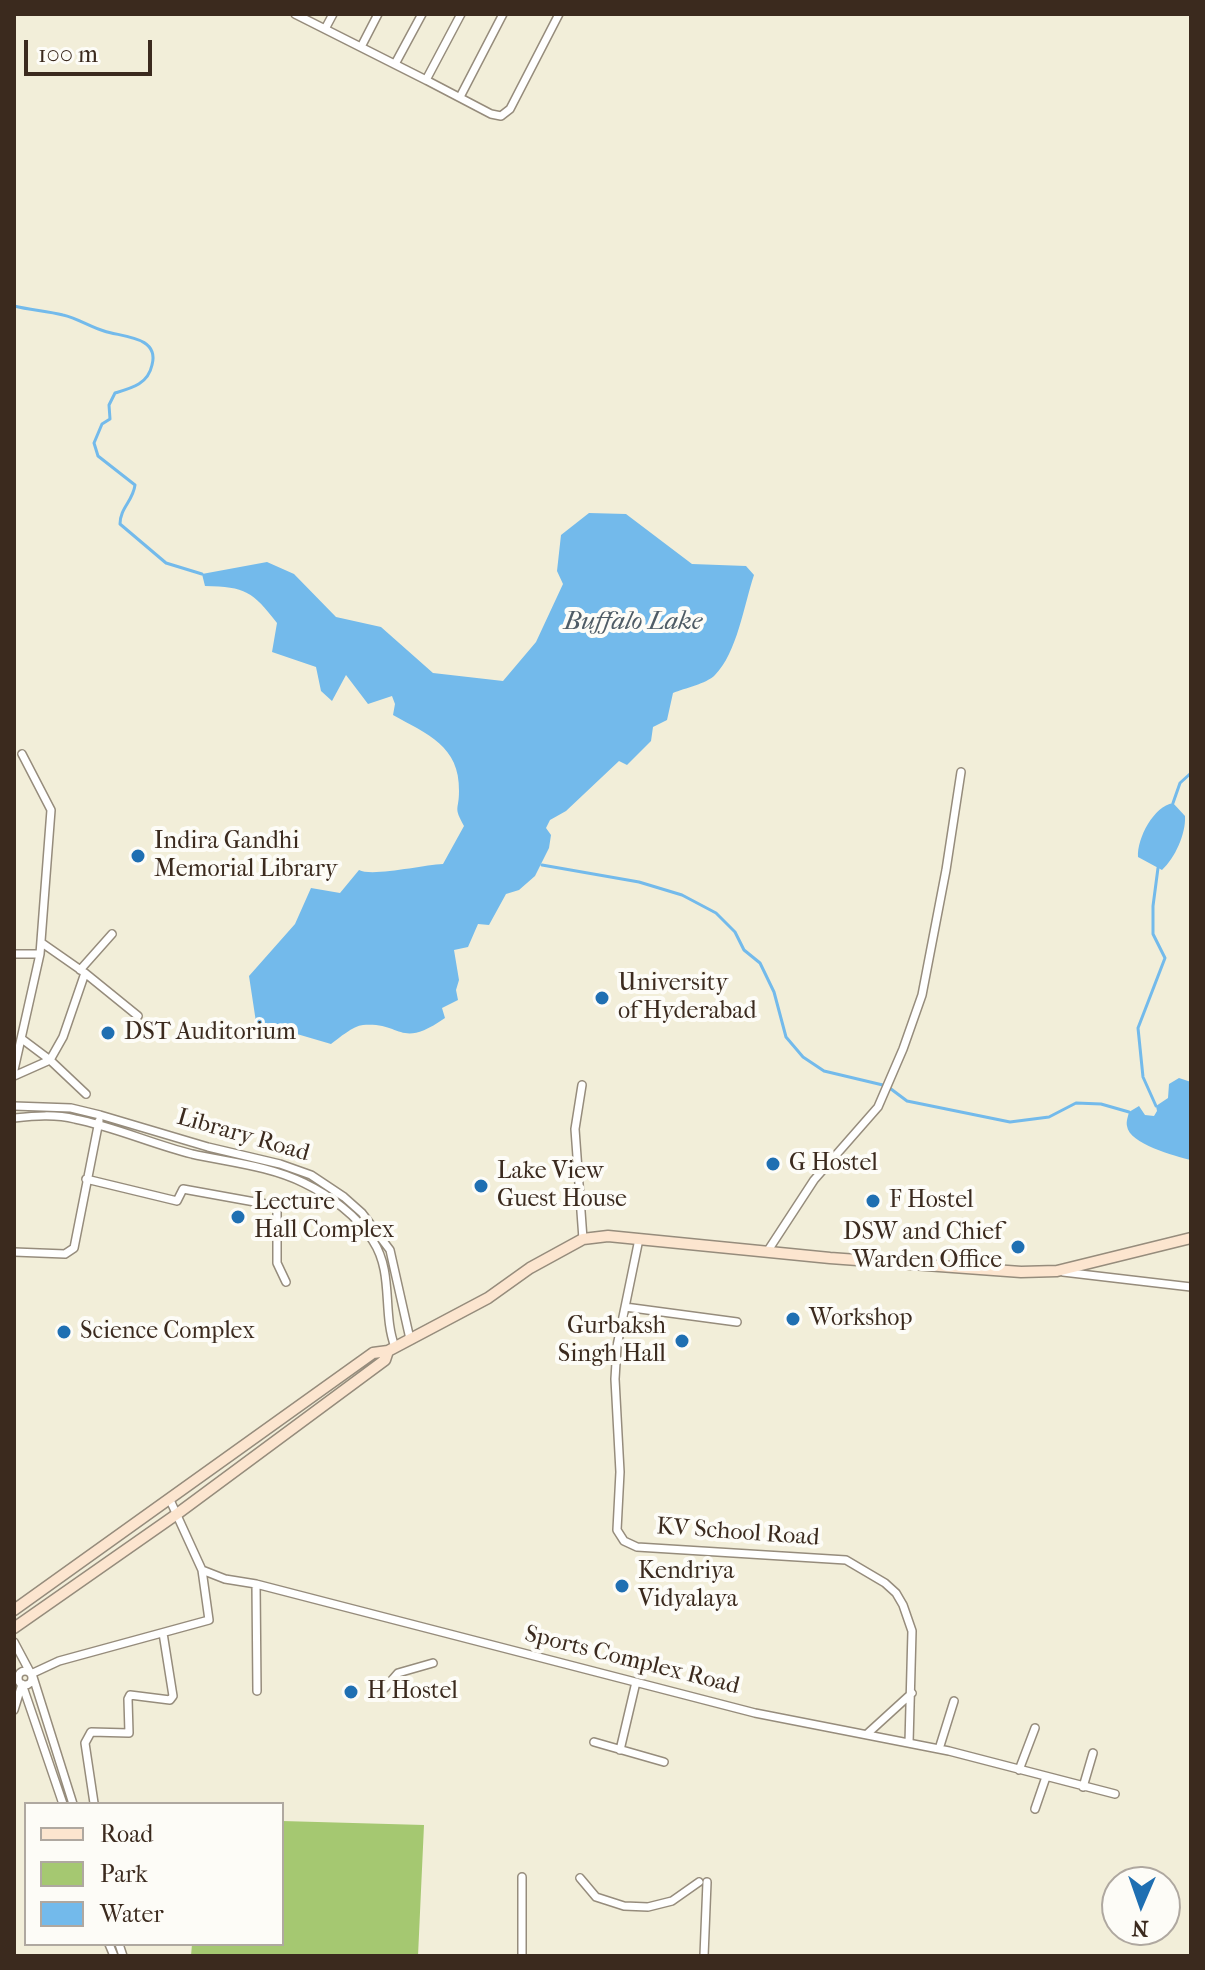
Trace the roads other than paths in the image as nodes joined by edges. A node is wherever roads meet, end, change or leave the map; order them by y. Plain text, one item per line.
1 (295, 14) edge
2 (333, 14) edge
3 (378, 14) edge
4 (422, 14) edge
5 (461, 14) edge
6 (503, 14) edge
7 (559, 14) edge
8 (325, 29) junction
9 (361, 47) junction
10 (395, 64) junction
11 (426, 80) junction
12 (460, 97) junction
13 (22, 754) dead end
14 (961, 772) dead end
15 (112, 934) dead end
16 (42, 943) junction
17 (14, 954) edge
18 (40, 954) junction
19 (83, 971) junction
20 (138, 1016) dead end
21 (22, 1039) junction
22 (50, 1060) junction
23 (14, 1073) edge
24 (582, 1085) dead end
25 (86, 1094) dead end
26 (14, 1106) edge
27 (100, 1115) junction
28 (14, 1118) edge
29 (98, 1125) junction
30 (86, 1179) junction
31 (1191, 1238) edge
32 (583, 1239) junction
33 (639, 1239) junction
34 (14, 1252) edge
35 (767, 1252) junction
36 (1057, 1271) junction
37 (286, 1282) dead end
38 (1191, 1287) edge
39 (625, 1307) junction
40 (737, 1322) dead end
41 (410, 1339) junction
42 (392, 1349) junction
43 (170, 1500) junction
44 (177, 1514) junction
45 (202, 1570) junction
46 (256, 1584) junction
47 (14, 1610) edge
48 (14, 1628) edge
49 (163, 1633) junction
50 (14, 1642) edge
51 (433, 1663) dead end
52 (14, 1668) edge
53 (31, 1675) junction
54 (20, 1681) junction
55 (636, 1682) junction
56 (385, 1688) dead end
57 (257, 1691) dead end
58 (912, 1693) junction
59 (954, 1701) dead end
60 (14, 1710) edge
61 (1035, 1728) dead end
62 (867, 1734) junction
63 (594, 1742) dead end
64 (909, 1743) junction
65 (939, 1749) junction
66 (620, 1750) junction
67 (1093, 1753) dead end
68 (664, 1762) dead end
69 (1019, 1770) junction
70 (1046, 1777) junction
71 (1083, 1787) junction
72 (1115, 1794) dead end
73 (62, 1802) edge
74 (72, 1802) edge
75 (94, 1802) edge
76 (1035, 1809) dead end
77 (522, 1877) dead end
78 (580, 1878) dead end
79 (522, 1956) edge
80 (704, 1956) edge

1 - 8 street
2 - 8 street
3 - 9 street
4 - 10 street
5 - 11 street
6 - 12 street
7 - 12 street
8 - 9 street
9 - 10 street
10 - 11 street
11 - 12 street
13 - 16 street
14 - 35 street
15 - 19 street
16 - 18 street
16 - 19 street
17 - 18 street
18 - 21 street
19 - 20 street
19 - 22 street
21 - 22 street
21 - 23 street
22 - 23 street
22 - 25 street
24 - 32 street
26 - 27 street, Library Road
27 - 29 street
27 - 41 street, Library Road
28 - 29 street
29 - 30 street
29 - 42 street
30 - 34 street
30 - 37 street
31 - 36 street
32 - 33 street
32 - 41 street
33 - 35 street
33 - 39 street, KV School Road
35 - 36 street
36 - 38 street
39 - 40 street
39 - 58 street, KV School Road
41 - 42 street
42 - 43 street
42 - 44 street
43 - 44 street
43 - 47 street
44 - 45 street
44 - 48 street
45 - 46 street, Sports Complex Road
45 - 49 street
46 - 55 street, Sports Complex Road
46 - 57 street
49 - 53 street
49 - 75 street
50 - 53 street
51 - 56 street
52 - 54 street
53 - 54 street
53 - 74 street
54 - 60 street
54 - 73 street
55 - 62 street, Sports Complex Road
55 - 66 street
58 - 62 street
58 - 64 street, KV School Road
59 - 65 street
61 - 69 street
62 - 64 street, Sports Complex Road
63 - 66 street
64 - 65 street, Sports Complex Road
65 - 69 street, Sports Complex Road
66 - 68 street
67 - 71 street
69 - 70 street, Sports Complex Road
70 - 71 street, Sports Complex Road
70 - 76 street
71 - 72 street, Sports Complex Road
77 - 79 street
78 - 80 street

